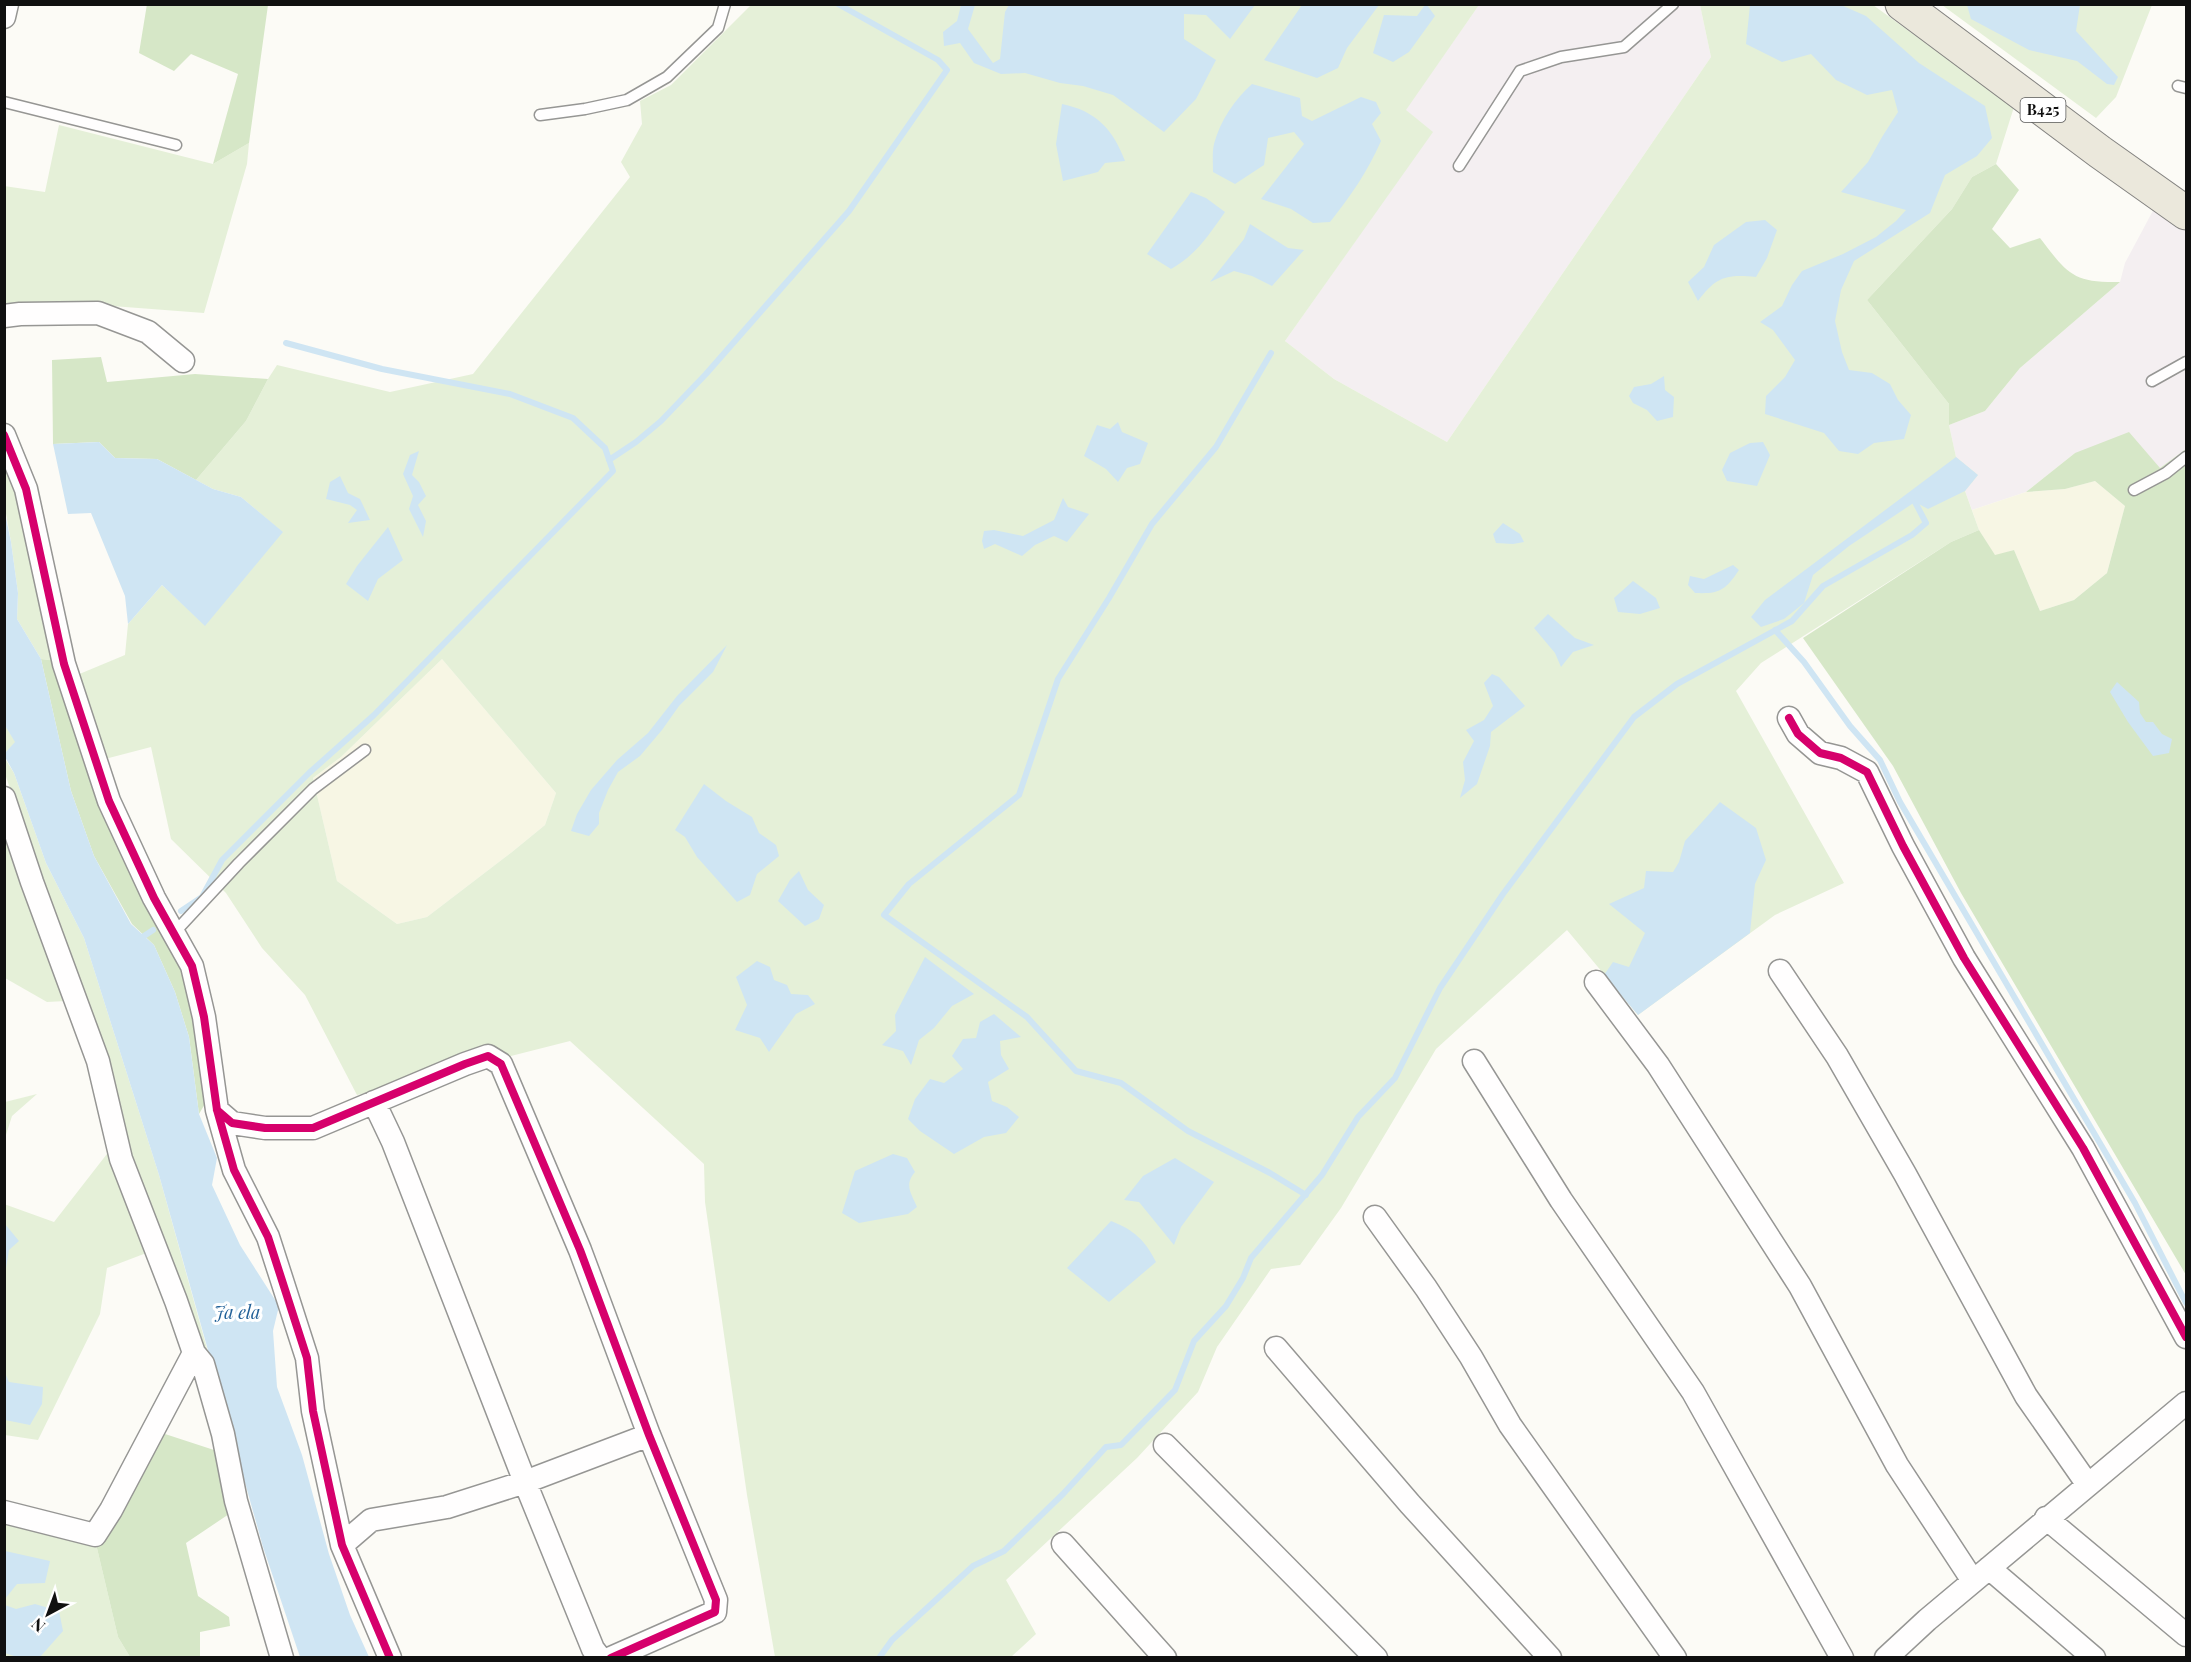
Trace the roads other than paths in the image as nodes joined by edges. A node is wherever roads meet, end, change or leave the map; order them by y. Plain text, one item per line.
1 (7, 4) edge
2 (725, 4) edge
3 (1673, 4) edge
4 (1902, 4) edge
5 (4, 17) edge
6 (4, 102) edge
7 (540, 115) dead end
8 (176, 145) dead end
9 (1459, 166) dead end
10 (2187, 213) edge
11 (4, 316) edge
12 (183, 361) dead end
13 (2187, 362) edge
14 (2152, 381) dead end
15 (4, 435) edge
16 (2187, 457) edge
17 (2134, 490) dead end
18 (1789, 718) dead end
19 (365, 750) dead end
20 (4, 798) edge
21 (173, 933) junction
22 (1780, 970) dead end
23 (1596, 982) dead end
24 (1474, 1060) dead end
25 (374, 1102) junction
26 (217, 1110) junction
27 (1375, 1217) dead end
28 (2187, 1337) edge
29 (1276, 1348) dead end
30 (194, 1353) junction
31 (2187, 1403) edge
32 (649, 1435) junction
33 (1166, 1445) dead end
34 (525, 1482) junction
35 (2088, 1485) junction
36 (4, 1512) edge
37 (2046, 1518) junction
38 (1063, 1544) dead end
39 (342, 1545) junction
40 (1981, 1575) junction
41 (2187, 1635) edge
42 (282, 1658) edge
43 (390, 1658) edge
44 (600, 1658) edge
45 (612, 1658) edge
46 (1165, 1658) edge
47 (1377, 1658) edge
48 (1550, 1658) edge
49 (1675, 1658) edge
50 (1842, 1658) edge
51 (1886, 1658) edge
52 (2094, 1658) edge

1 - 5 street
2 - 7 lane
3 - 9 lane
4 - 10 main road, B425
6 - 8 lane
11 - 12 street
13 - 14 lane
15 - 21 street
16 - 17 lane
18 - 28 street
19 - 21 lane
20 - 30 street
21 - 26 street
22 - 35 street
23 - 40 street
24 - 50 street
25 - 26 street
25 - 32 street
25 - 34 street
26 - 39 street
27 - 49 street
29 - 48 street
30 - 36 street
30 - 42 street
31 - 35 street
32 - 34 street
32 - 45 street
33 - 47 street
34 - 39 street
34 - 44 street
35 - 37 street
37 - 40 street
37 - 41 street
38 - 46 street
39 - 43 street
40 - 51 street
40 - 52 street

